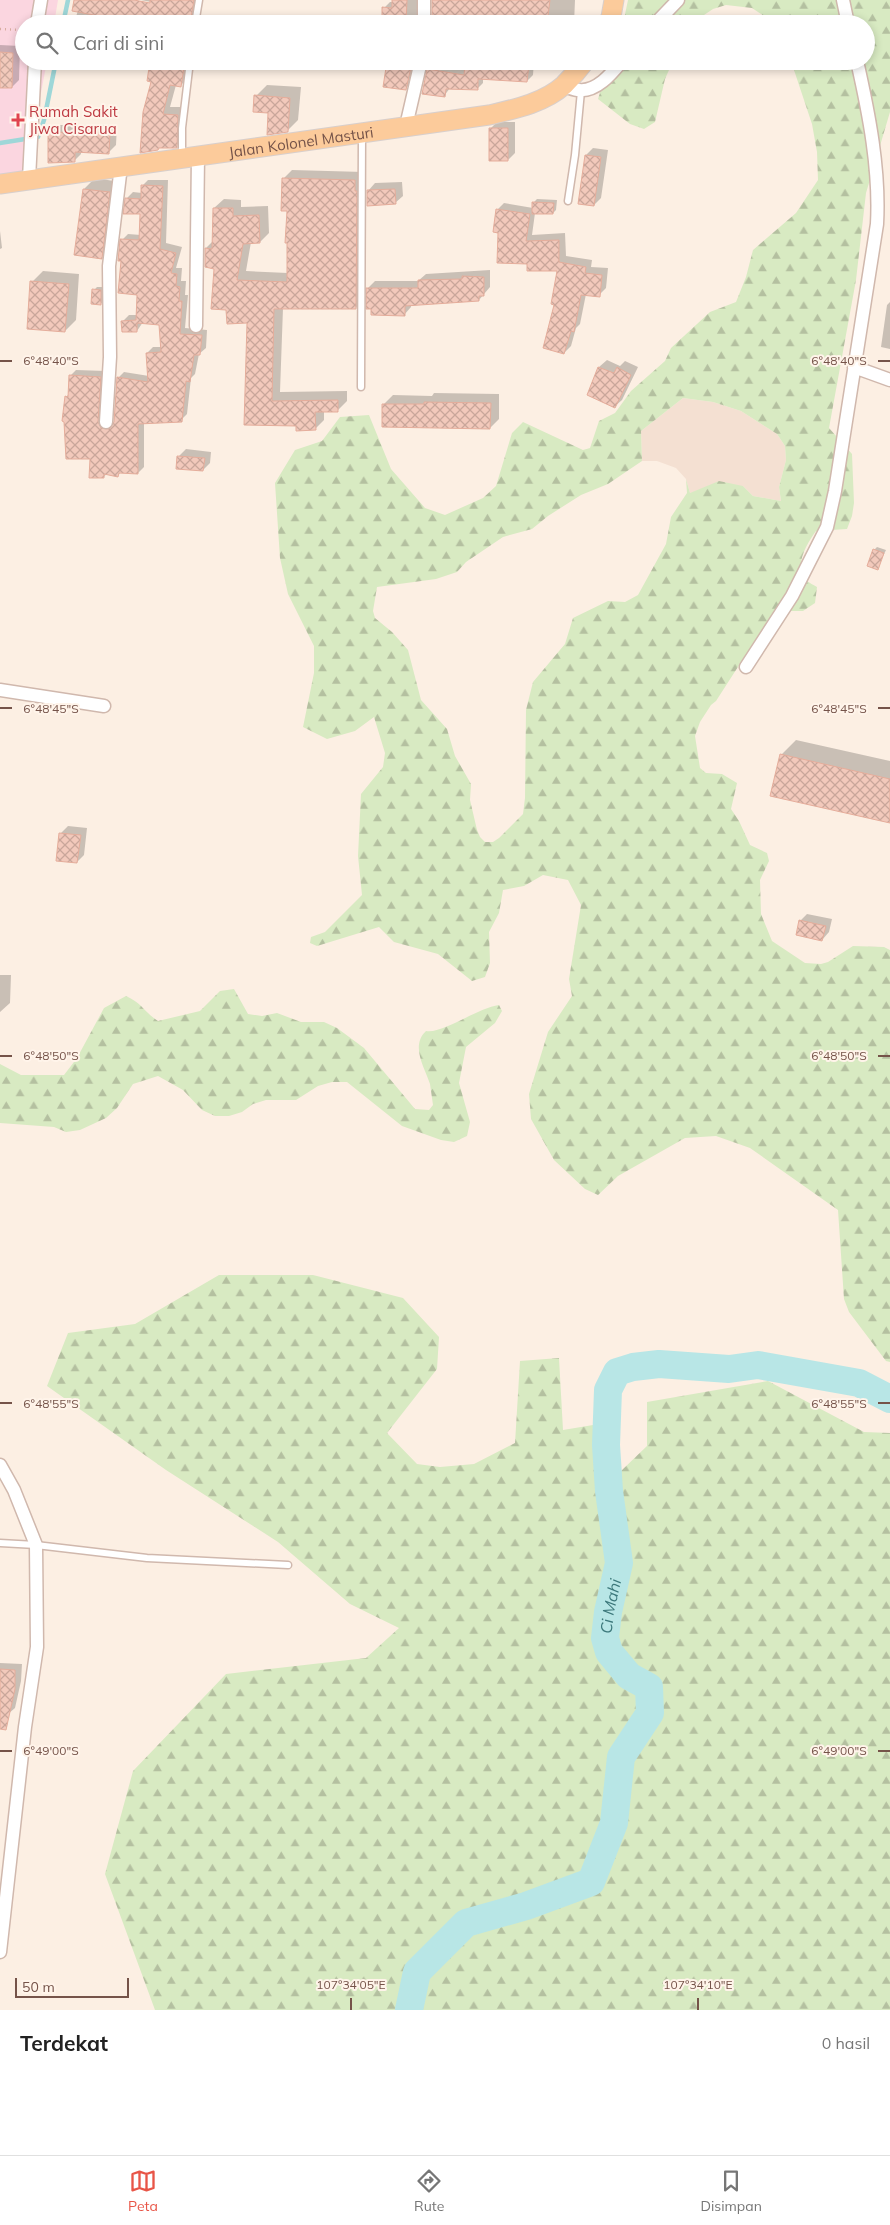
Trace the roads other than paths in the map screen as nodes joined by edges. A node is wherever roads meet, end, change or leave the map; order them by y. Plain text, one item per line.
1 (41, 0) edge
2 (199, 0) edge
3 (424, 0) edge
4 (614, 0) edge
5 (678, 0) edge
6 (843, 0) edge
7 (38, 15) edge
8 (196, 15) edge
9 (424, 15) edge
10 (610, 15) edge
11 (664, 15) edge
12 (846, 15) edge
13 (35, 70) edge
14 (189, 70) edge
15 (419, 70) edge
16 (581, 70) edge
17 (614, 70) edge
18 (858, 70) edge
19 (572, 88) junction
20 (406, 126) junction
21 (362, 133) junction
22 (190, 156) junction
23 (121, 166) junction
24 (29, 179) junction
25 (0, 184) edge
26 (568, 201) dead end
27 (196, 326) dead end
28 (854, 367) junction
29 (890, 380) edge
30 (361, 387) dead end
31 (106, 422) dead end
32 (746, 667) dead end
33 (0, 690) edge
34 (104, 706) dead end
35 (0, 1465) edge
36 (0, 1543) edge
37 (36, 1544) junction
38 (288, 1565) dead end
39 (5, 1859) edge
40 (0, 1952) edge

1 - 7 street
2 - 8 lane
3 - 9 street
4 - 10 main road
5 - 11 street
6 - 12 street
13 - 24 street
14 - 22 lane
15 - 20 street
16 - 19 main road, Jalan Kolonel Masturi
17 - 19 street
18 - 28 street
19 - 20 main road, Jalan Kolonel Masturi
19 - 26 lane
20 - 21 main road, Jalan Kolonel Masturi
21 - 22 main road, Jalan Kolonel Masturi
21 - 30 lane
22 - 23 main road, Jalan Kolonel Masturi
22 - 27 street
23 - 24 main road, Jalan Kolonel Masturi
23 - 31 street
24 - 25 main road, Jalan Kolonel Masturi
28 - 29 street
28 - 32 street
33 - 34 street
35 - 37 street
36 - 37 lane
37 - 38 lane
37 - 39 street
39 - 40 street

